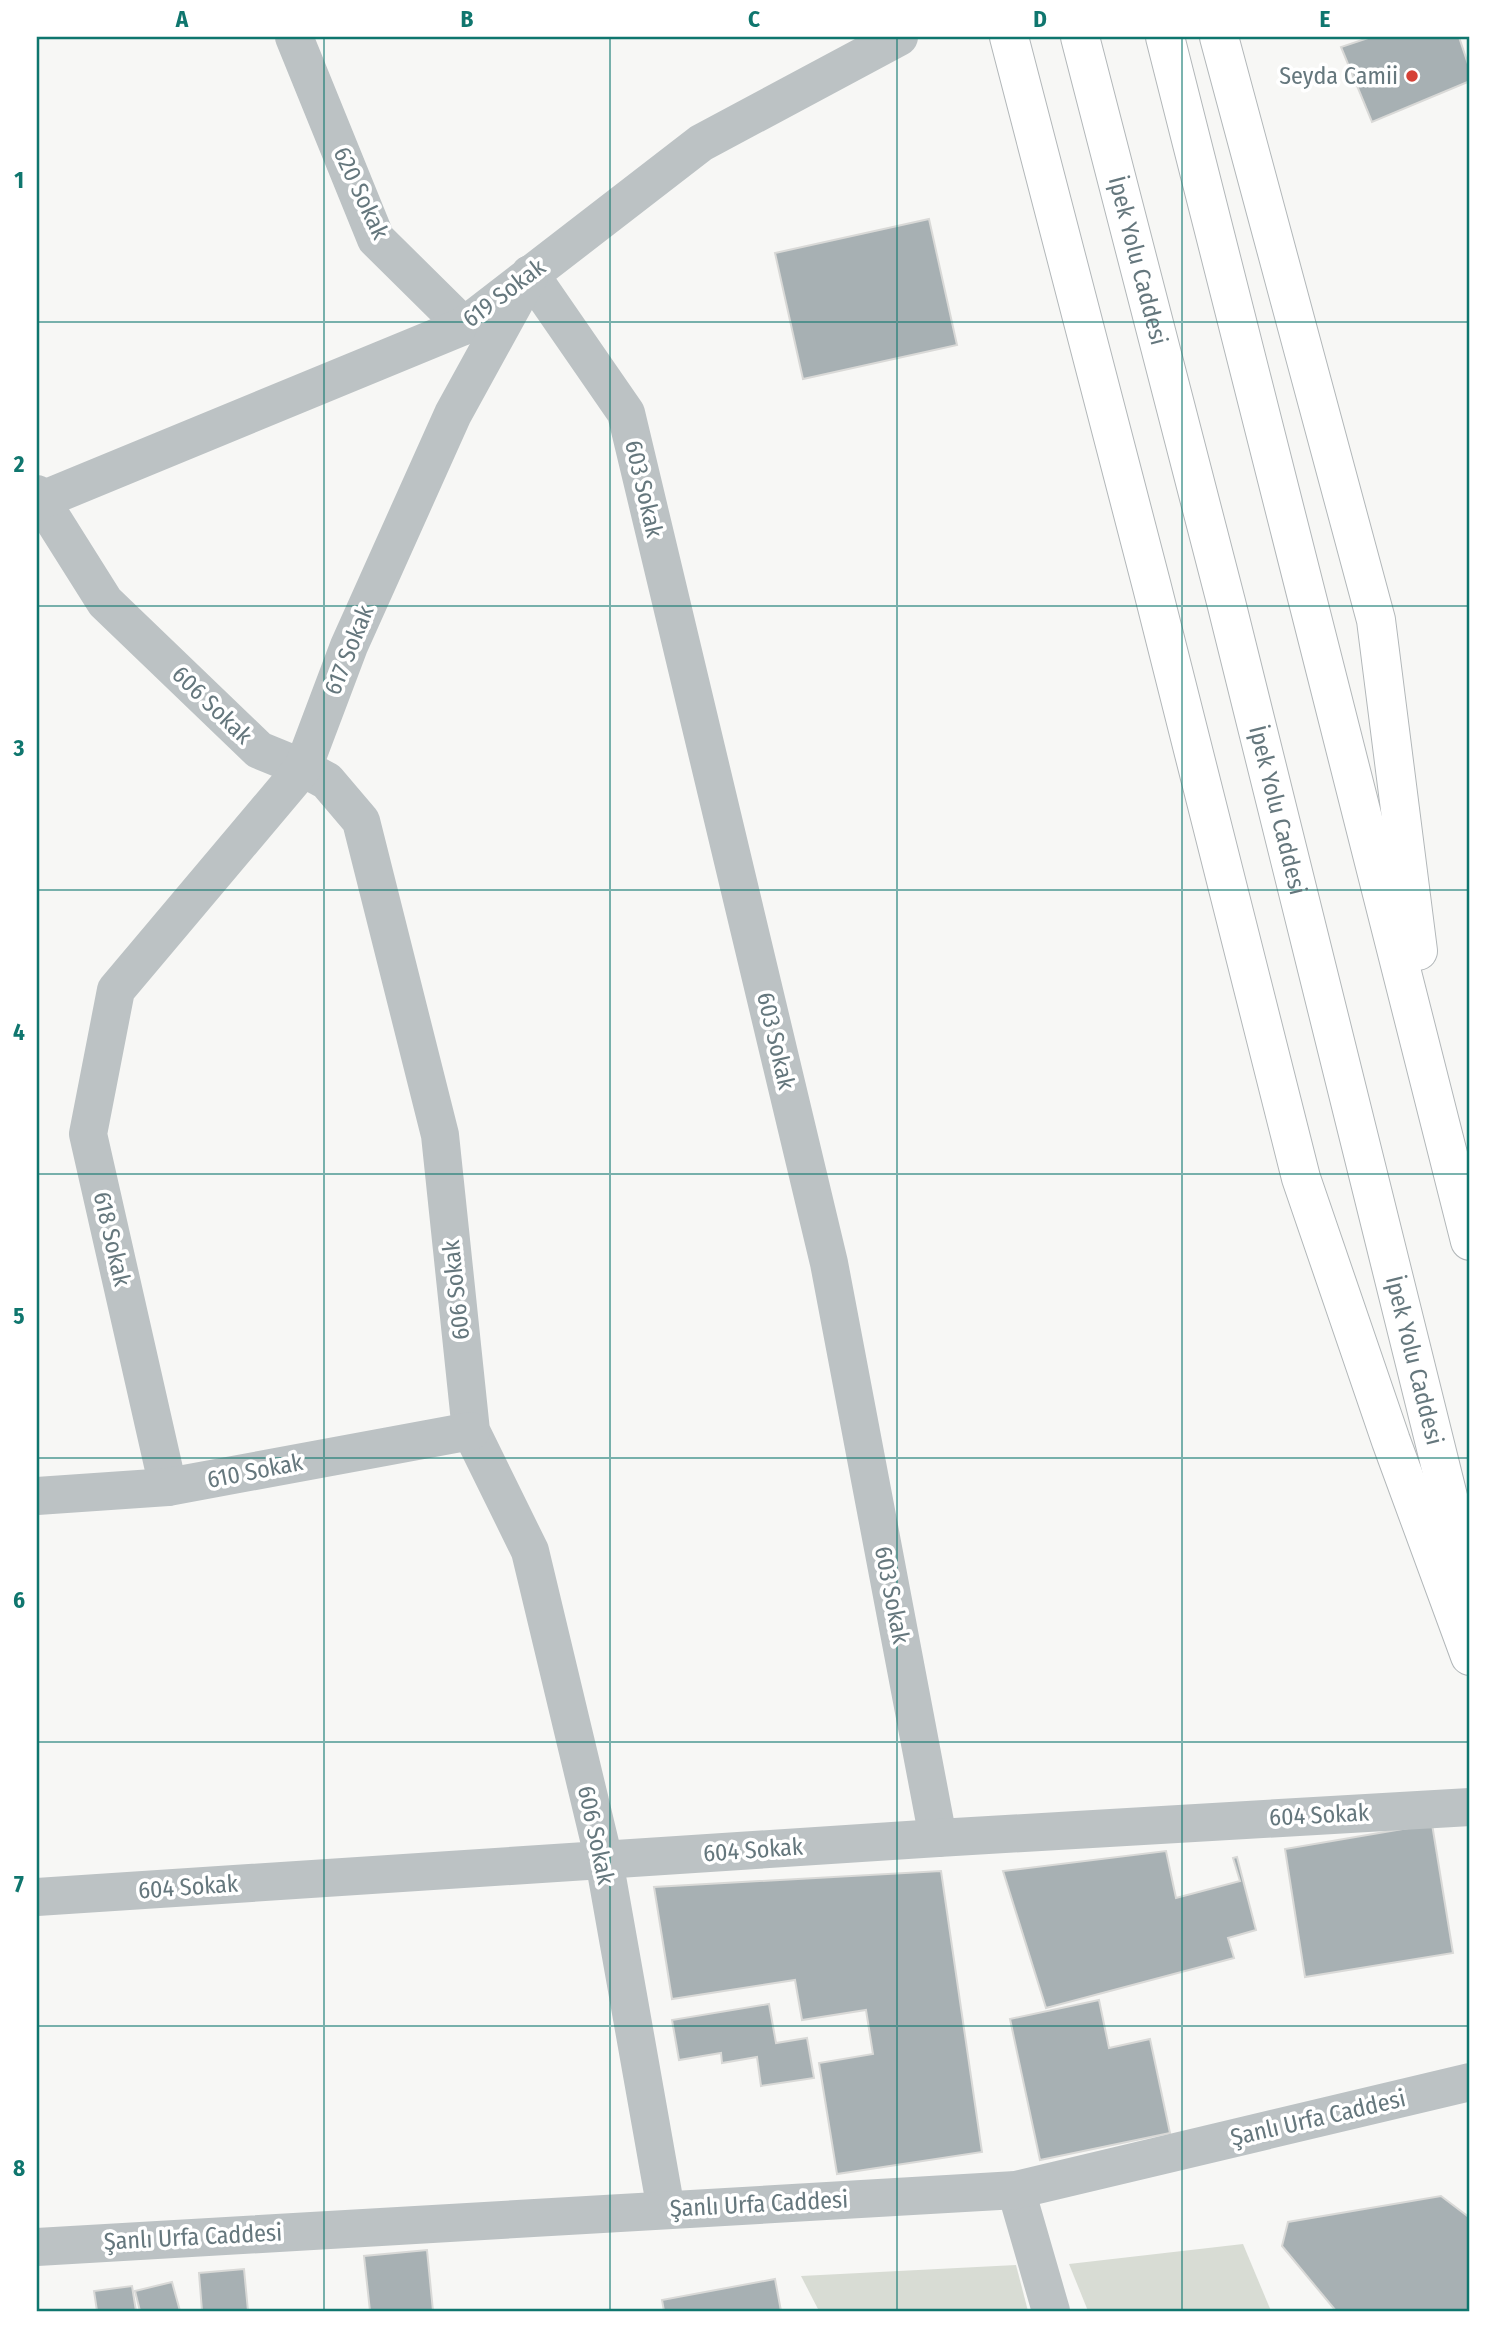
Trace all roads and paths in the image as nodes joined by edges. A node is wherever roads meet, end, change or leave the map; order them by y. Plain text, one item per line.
1 (294, 37) edge
2 (899, 37) edge
3 (1009, 37) edge
4 (1080, 37) edge
5 (1165, 37) edge
6 (1219, 37) edge
7 (530, 274) junction
8 (464, 326) junction
9 (38, 499) edge
10 (303, 768) junction
11 (116, 990) joint
12 (1439, 1120) junction
13 (1470, 1241) edge
14 (471, 1430) junction
15 (168, 1487) junction
16 (37, 1496) edge
17 (1470, 1585) edge
18 (1470, 1656) edge
19 (1470, 1807) edge
20 (937, 1838) junction
21 (604, 1860) junction
22 (37, 1897) edge
23 (1470, 2082) edge
24 (1016, 2190) junction
25 (666, 2210) junction
26 (37, 2247) edge
27 (1051, 2311) edge

1 - 8 street, 620 Sokak
2 - 7 street, 619 Sokak
3 - 18 highway
4 - 17 highway, İpek Yolu Caddesi
5 - 12 highway
6 - 12 highway
7 - 8 street, 619 Sokak
7 - 10 street, 617 Sokak
7 - 20 street, 603 Sokak
8 - 9 street, 619 Sokak
9 - 10 street, 606 Sokak
10 - 11 street, 617 Sokak
10 - 14 street, 606 Sokak
11 - 15 street, 618 Sokak
12 - 13 highway
14 - 15 street, 610 Sokak
14 - 21 street, 606 Sokak
15 - 16 street, 610 Sokak
19 - 20 street, 604 Sokak
20 - 21 street, 604 Sokak
21 - 22 street, 604 Sokak
21 - 25 street, 606 Sokak
23 - 24 street, Şanlı Urfa Caddesi
24 - 25 street, Şanlı Urfa Caddesi
24 - 27 street
25 - 26 street, Şanlı Urfa Caddesi

